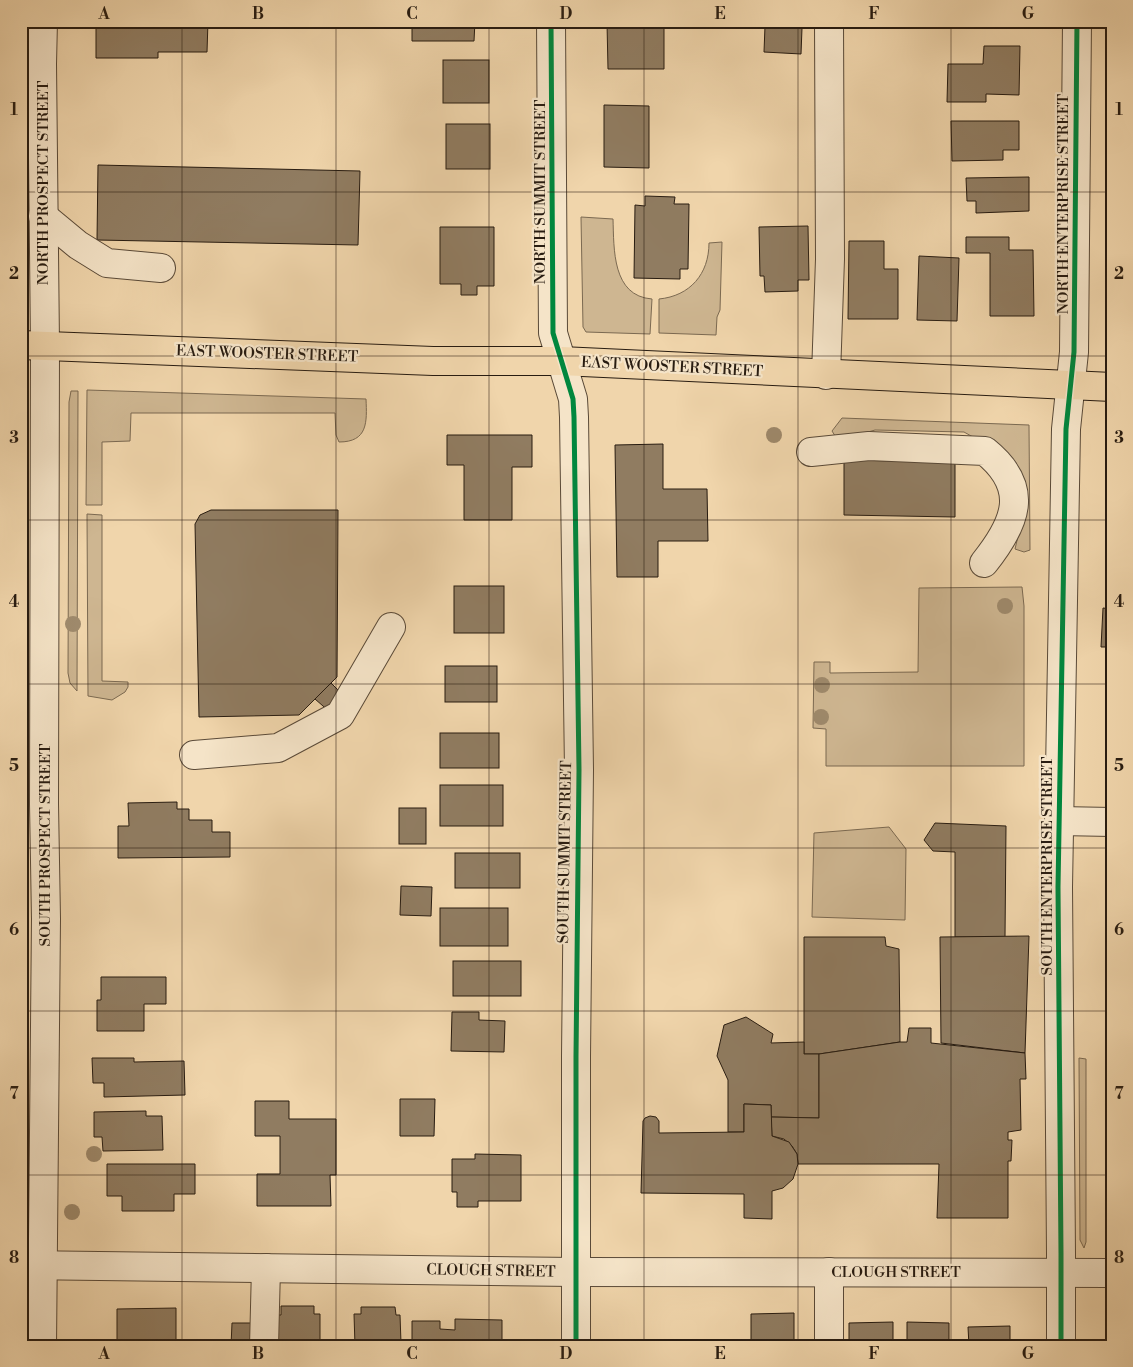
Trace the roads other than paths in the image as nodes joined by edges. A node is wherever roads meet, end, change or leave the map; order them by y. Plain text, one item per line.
1 (42, 21) edge
2 (552, 21) edge
3 (829, 21) edge
4 (1076, 21) edge
5 (43, 216) junction
6 (161, 268) dead end
7 (33, 345) edge
8 (561, 361) junction
9 (826, 375) junction
10 (1070, 386) junction
11 (1112, 387) edge
12 (811, 452) dead end
13 (984, 563) dead end
14 (391, 627) dead end
15 (194, 755) dead end
16 (1059, 821) junction
17 (1112, 822) edge
18 (32, 1264) edge
19 (266, 1268) junction
20 (575, 1272) junction
21 (829, 1272) junction
22 (1062, 1272) junction
23 (1112, 1273) edge
24 (42, 1346) edge
25 (264, 1346) edge
26 (576, 1346) edge
27 (829, 1346) edge
28 (1061, 1346) edge

1 - 5 street, NORTH PROSPECT STREET
2 - 8 street, NORTH SUMMIT STREET
3 - 9 street
4 - 10 street, NORTH ENTERPRISE STREET
5 - 6 street
5 - 7 street, NORTH PROSPECT STREET
7 - 8 main road, EAST WOOSTER STREET
7 - 18 street, SOUTH PROSPECT STREET
8 - 9 main road, EAST WOOSTER STREET
8 - 20 street, SOUTH SUMMIT STREET
9 - 10 main road, EAST WOOSTER STREET
10 - 11 main road, EAST WOOSTER STREET
10 - 16 street, SOUTH ENTERPRISE STREET
12 - 13 street
14 - 15 street
16 - 17 street
16 - 22 street, SOUTH ENTERPRISE STREET
18 - 19 street, CLOUGH STREET
18 - 24 street, SOUTH PROSPECT STREET
19 - 20 street, CLOUGH STREET
19 - 25 street
20 - 21 street, CLOUGH STREET
20 - 26 street, SOUTH SUMMIT STREET
21 - 22 street, CLOUGH STREET
21 - 27 street
22 - 23 street, CLOUGH STREET
22 - 28 street, SOUTH ENTERPRISE STREET

